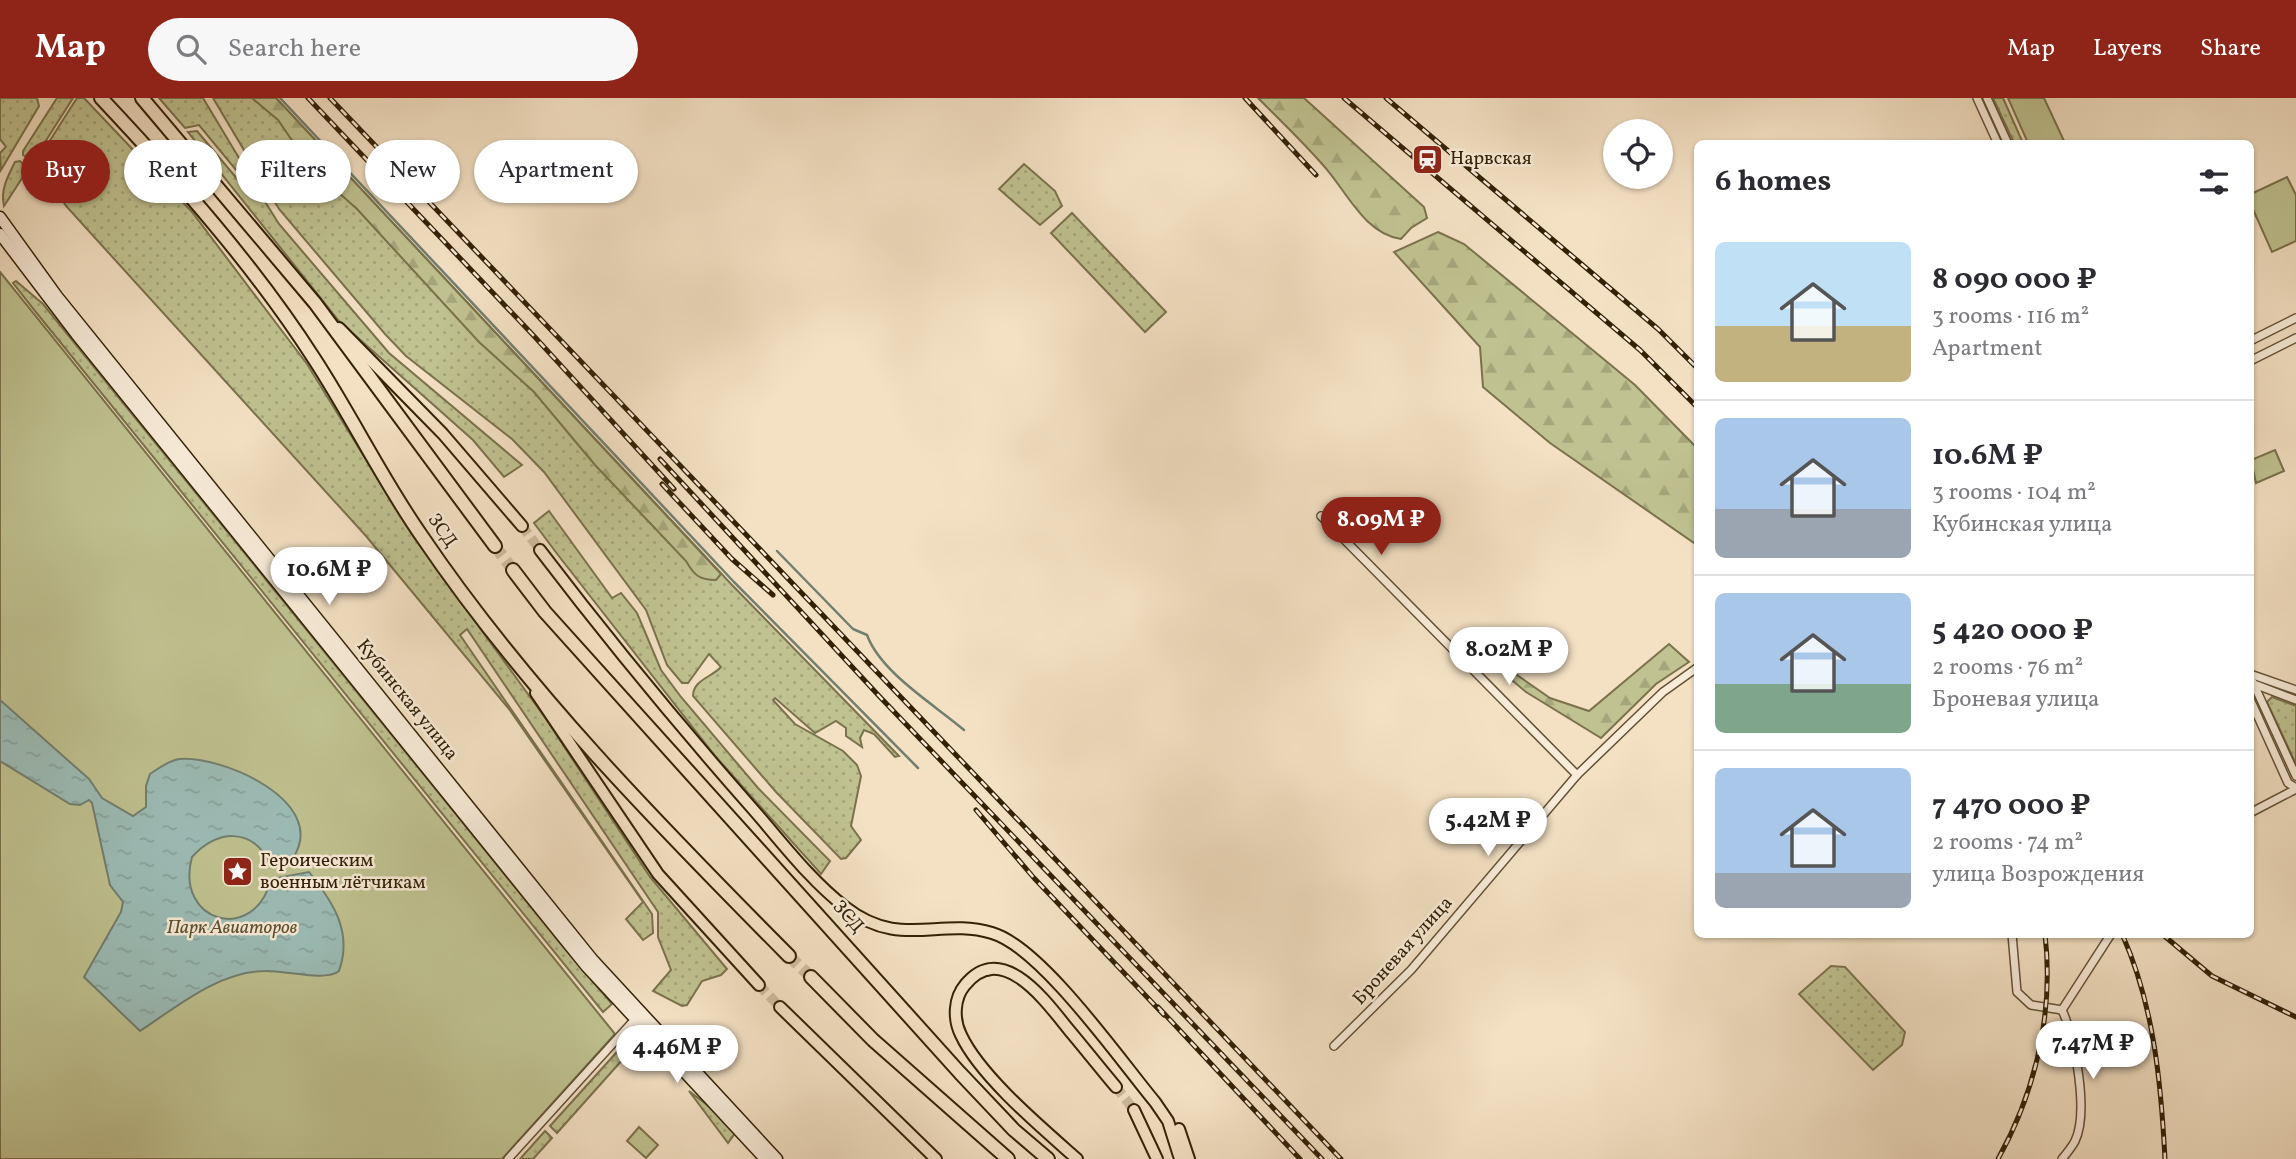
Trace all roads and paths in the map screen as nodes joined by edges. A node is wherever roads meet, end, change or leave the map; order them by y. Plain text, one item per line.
1 (101, 98) edge
2 (142, 98) edge
3 (1978, 98) edge
4 (1987, 98) edge
5 (1996, 140) edge
6 (2006, 140) edge
7 (0, 216) edge
8 (0, 234) edge
9 (315, 303) junction
10 (2296, 318) edge
11 (2296, 338) edge
12 (2254, 339) edge
13 (2254, 359) edge
14 (1321, 516) dead end
15 (522, 526) tunnel mouth
16 (495, 546) tunnel mouth
17 (540, 550) tunnel mouth
18 (513, 570) tunnel mouth
19 (505, 648) junction
20 (1694, 670) edge
21 (2254, 676) edge
22 (2254, 684) edge
23 (2254, 687) edge
24 (2296, 690) edge
25 (2296, 699) edge
26 (2254, 708) edge
27 (1577, 775) junction
28 (2296, 776) edge
29 (2296, 789) edge
30 (2254, 811) edge
31 (2012, 938) edge
32 (2108, 938) edge
33 (789, 956) tunnel mouth
34 (811, 977) tunnel mouth
35 (1056, 983) junction
36 (760, 985) tunnel mouth
37 (780, 1007) tunnel mouth
38 (2062, 1010) junction
39 (638, 1015) junction
40 (1334, 1046) dead end
41 (1116, 1087) tunnel mouth
42 (1134, 1110) tunnel mouth
43 (508, 1159) edge
44 (765, 1159) edge
45 (777, 1159) edge
46 (936, 1159) edge
47 (1008, 1159) edge
48 (1048, 1159) edge
49 (1077, 1159) edge
50 (1157, 1159) edge
51 (1180, 1159) edge
52 (1189, 1159) edge
53 (2062, 1159) edge

1 - 19 highway, ЗСД
2 - 9 highway, ЗСД
3 - 5 street
4 - 6 street
7 - 39 main road, Кубинская улица
8 - 39 main road, Кубинская улица
9 - 15 main road
9 - 16 highway, ЗСД
10 - 12 street
11 - 13 street
14 - 27 street
17 - 35 main road
18 - 48 highway, ЗСД
19 - 33 highway, ЗСД
19 - 36 main road
20 - 27 street, Броневая улица
21 - 24 street
22 - 25 street
23 - 28 street
26 - 29 street
27 - 40 street, Броневая улица
29 - 30 street
31 - 38 street
32 - 38 street
34 - 47 highway
35 - 51 main road
35 - 52 main road
37 - 46 main road
38 - 53 street
39 - 43 street
39 - 44 main road, Кубинская улица
39 - 45 main road, Кубинская улица
41 - 49 main road
42 - 50 main road

